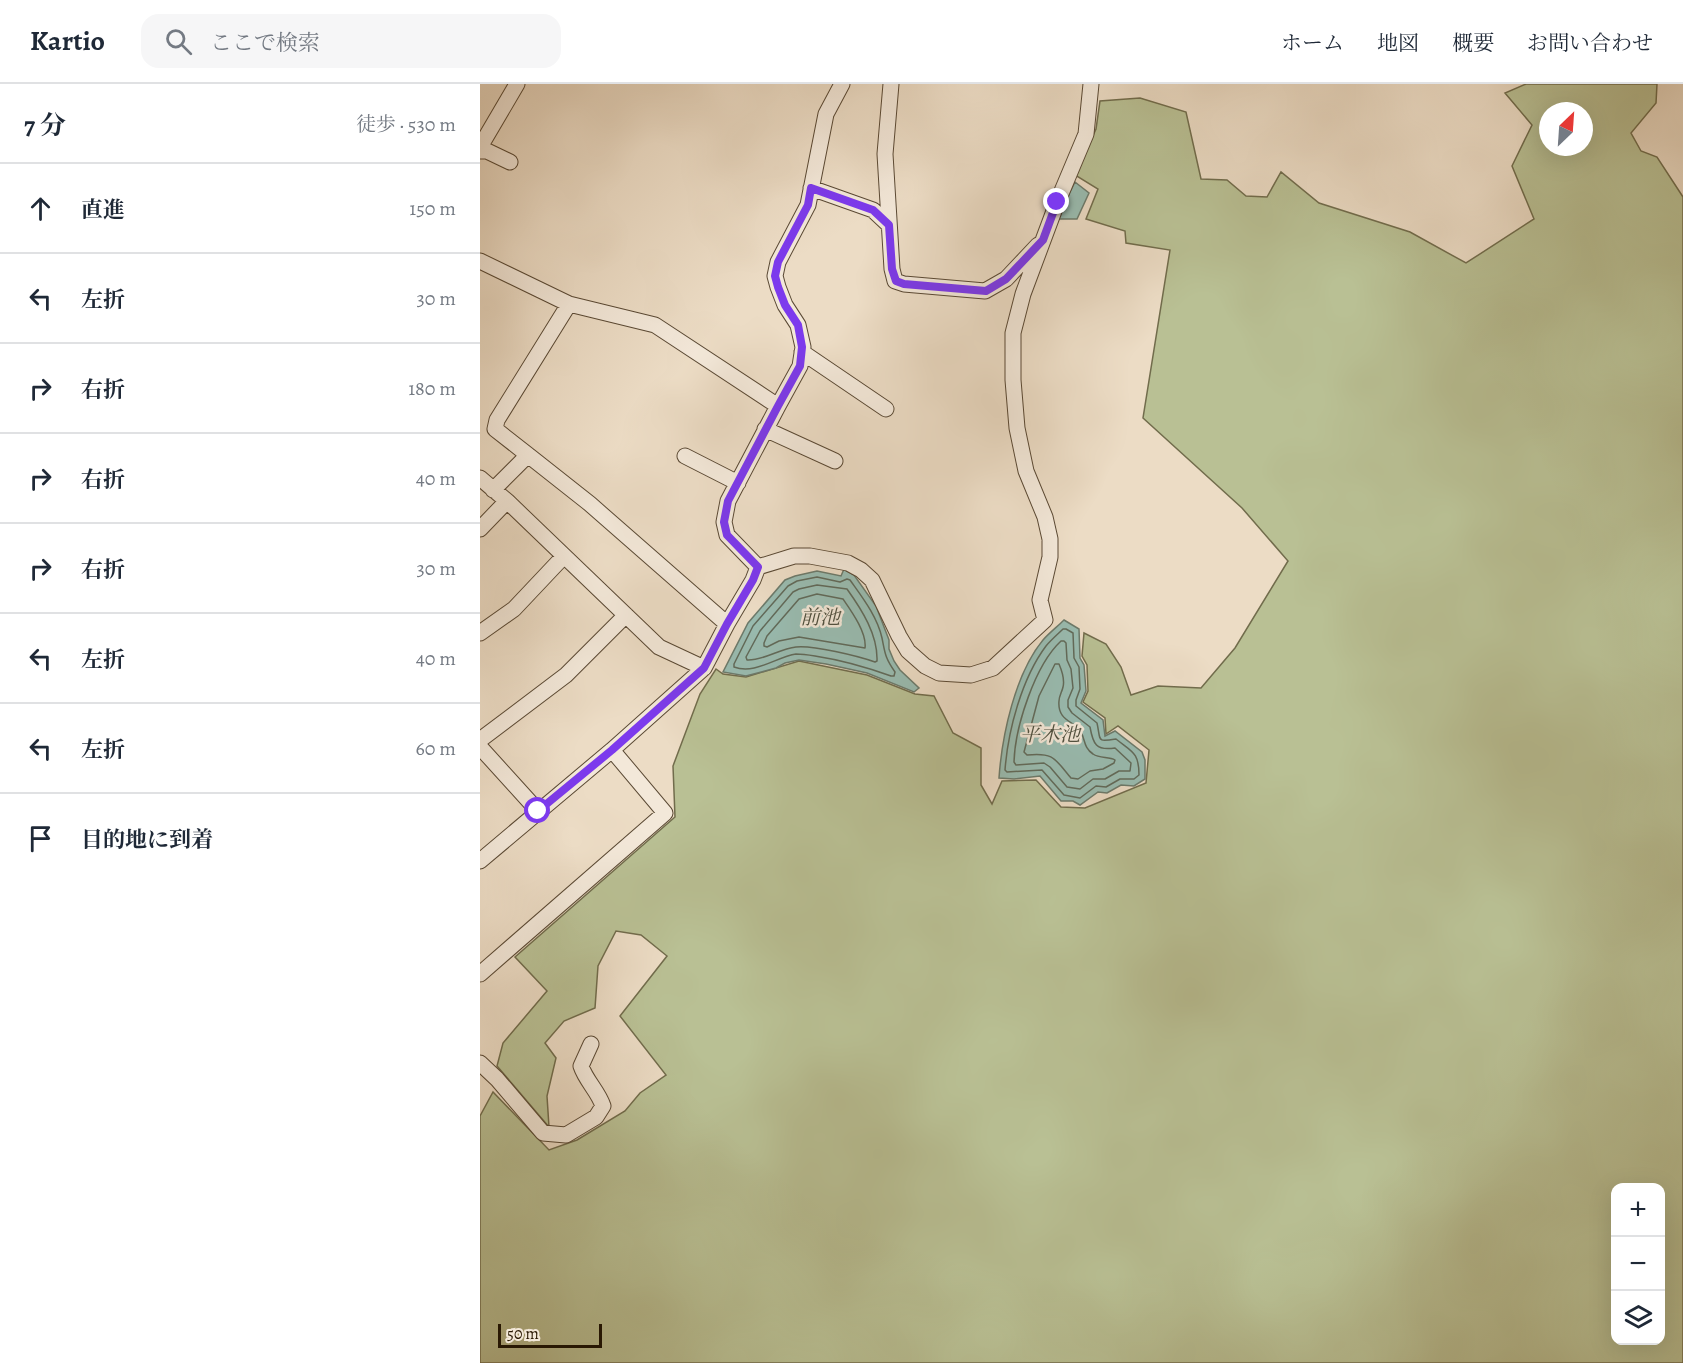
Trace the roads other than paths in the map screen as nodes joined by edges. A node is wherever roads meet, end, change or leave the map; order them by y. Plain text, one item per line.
1 (517, 84) edge
2 (891, 84) edge
3 (1091, 84) edge
4 (837, 86) edge
5 (480, 149) edge
6 (510, 162) dead end
7 (811, 188) junction
8 (889, 225) junction
9 (1043, 240) junction
10 (480, 261) edge
11 (569, 304) junction
12 (802, 352) junction
13 (778, 406) junction
14 (886, 410) dead end
15 (765, 429) junction
16 (528, 455) junction
17 (685, 456) dead end
18 (835, 461) dead end
19 (480, 478) edge
20 (738, 483) junction
21 (493, 490) junction
22 (507, 501) junction
23 (480, 530) edge
24 (564, 556) junction
25 (758, 567) junction
26 (626, 615) junction
27 (727, 624) junction
28 (480, 633) edge
29 (704, 668) junction
30 (480, 740) edge
31 (480, 747) edge
32 (612, 750) junction
33 (538, 811) junction
34 (480, 861) edge
35 (480, 974) edge
36 (591, 1044) dead end
37 (480, 1063) edge

1 - 5 street
2 - 8 street
3 - 9 street
4 - 7 street
5 - 6 street
7 - 8 street
7 - 12 street
8 - 9 street
9 - 25 street
10 - 11 street
11 - 13 street
11 - 16 street
12 - 13 street
12 - 14 street
13 - 15 street
15 - 18 street
15 - 20 street
16 - 21 street
16 - 27 street
17 - 20 street
19 - 21 street
20 - 25 street
21 - 22 street
22 - 23 street
22 - 24 street
24 - 26 street
24 - 28 street
25 - 27 street
26 - 29 street
26 - 30 street
27 - 29 street
29 - 32 street
31 - 33 street
32 - 33 street
32 - 35 street
33 - 34 street
36 - 37 street

